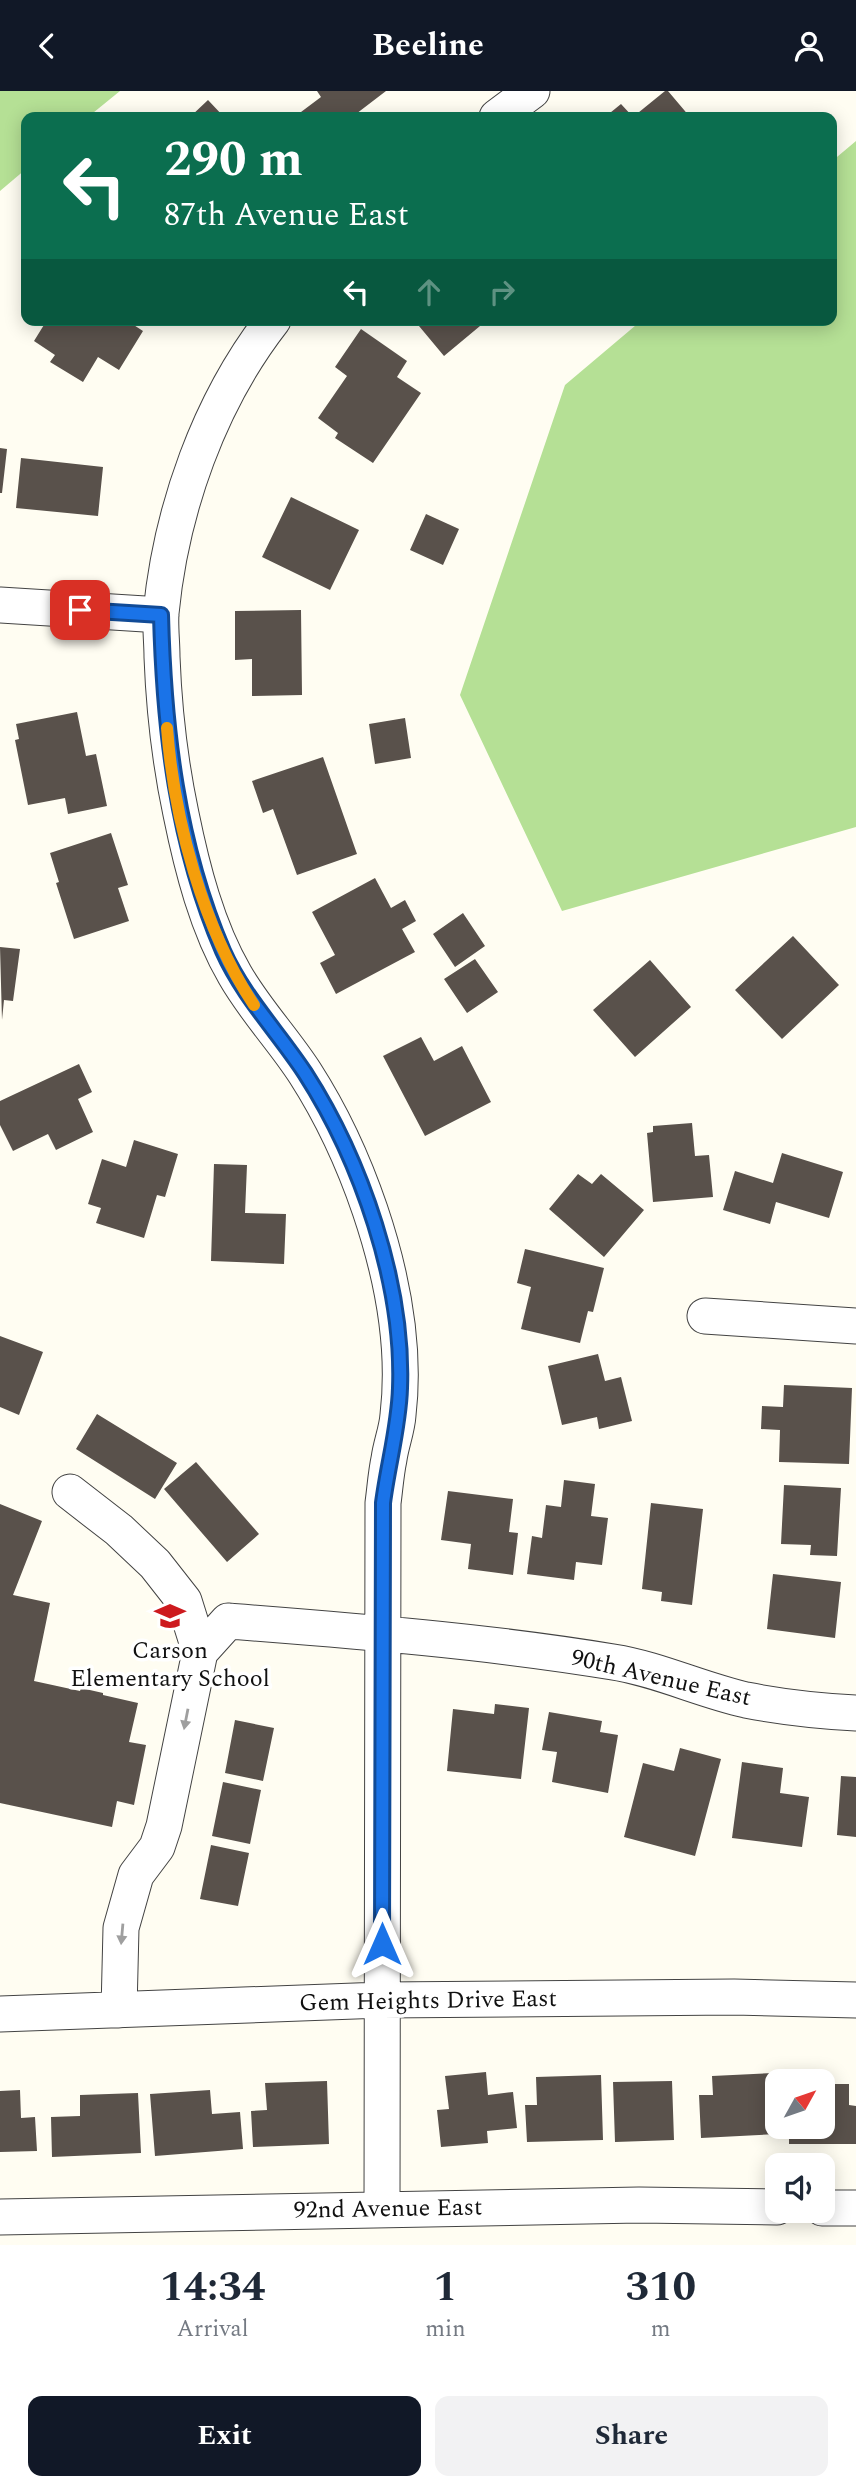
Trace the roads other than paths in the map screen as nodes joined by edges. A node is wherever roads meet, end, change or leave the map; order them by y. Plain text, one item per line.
1 (532, 91) edge
2 (505, 112) edge
3 (268, 326) edge
4 (0, 605) edge
5 (161, 615) junction
6 (705, 1316) dead end
7 (856, 1326) edge
8 (69, 1492) dead end
9 (383, 1635) junction
10 (200, 1652) junction
11 (856, 1713) edge
12 (382, 2000) junction
13 (856, 2000) edge
14 (119, 2010) junction
15 (0, 2014) edge
16 (765, 2207) edge
17 (835, 2208) edge
18 (856, 2208) edge
19 (382, 2210) junction
20 (0, 2217) edge

1 - 2 street
3 - 5 street
4 - 5 street
5 - 9 street
6 - 7 street
8 - 10 street
9 - 10 street, 90th Avenue East
9 - 11 street, 90th Avenue East
9 - 12 street
10 -> 14 street
12 - 13 street, Gem Heights Drive East
12 - 14 street, Gem Heights Drive East
12 - 19 street
14 - 15 street, Gem Heights Drive East
16 - 19 street, 92nd Avenue East
17 - 18 street
19 - 20 street, 92nd Avenue East

